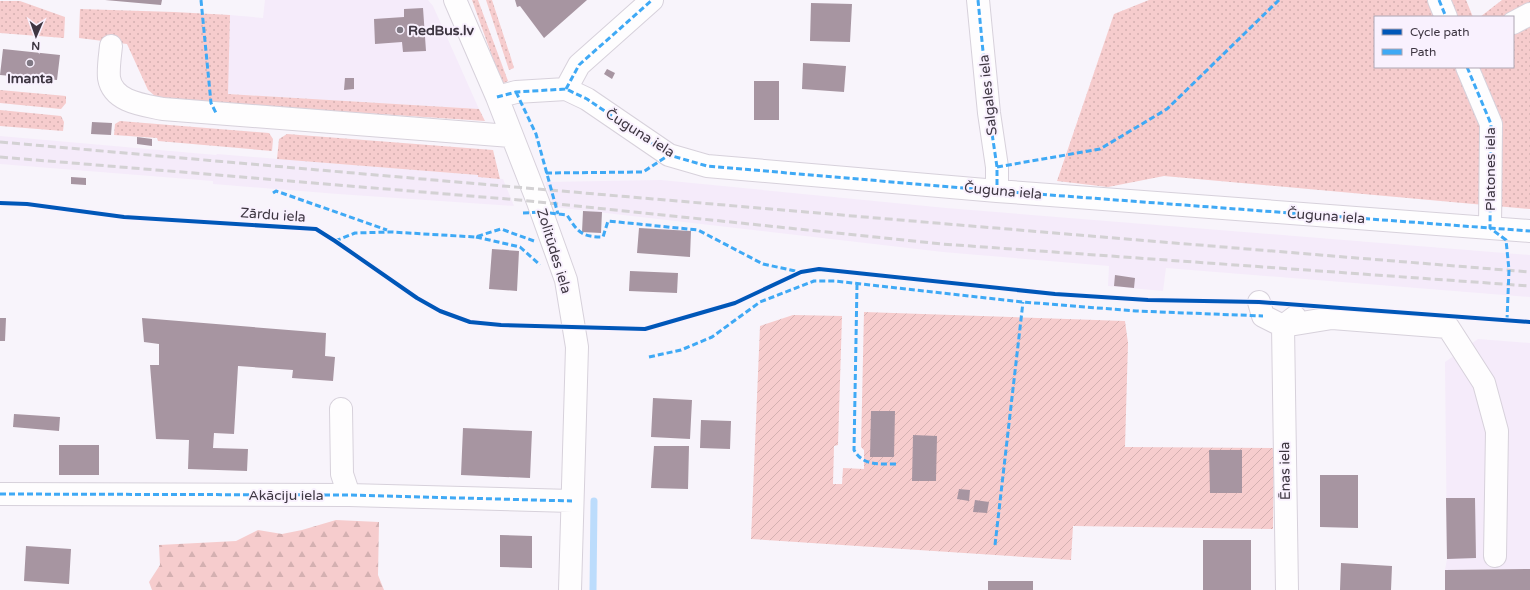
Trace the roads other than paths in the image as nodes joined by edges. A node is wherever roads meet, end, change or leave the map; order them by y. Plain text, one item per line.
1 (455, 0) edge
2 (652, 0) edge
3 (978, 0) edge
4 (1439, 0) edge
5 (1530, 14) edge
6 (1446, 16) edge
7 (1514, 22) edge
8 (111, 46) dead end
9 (1467, 68) edge
10 (566, 89) junction
11 (497, 97) junction
12 (511, 136) junction
13 (997, 191) junction
14 (1490, 228) junction
15 (1530, 231) edge
16 (1259, 302) dead end
17 (1312, 306) dead end
18 (1283, 326) junction
19 (341, 409) dead end
20 (0, 494) edge
21 (349, 495) junction
22 (572, 500) junction
23 (1495, 556) dead end
24 (570, 590) edge
25 (1287, 590) edge

1 - 11 street, Zolitūdes iela
2 - 10 street
3 - 13 street, Salgales iela
4 - 6 street
5 - 7 street
8 - 12 street
9 - 14 street, Platones iela
10 - 11 street, Čuguna iela
10 - 13 street, Čuguna iela
11 - 12 street, Zolitūdes iela
12 - 22 street, Zolitūdes iela
13 - 14 street, Čuguna iela
14 - 15 street, Čuguna iela
16 - 18 street
17 - 18 street
18 - 23 street
18 - 25 street, Ēnas iela
19 - 21 street
20 - 21 street, Akāciju iela
21 - 22 street, Akāciju iela
22 - 24 street, Zolitūdes iela

